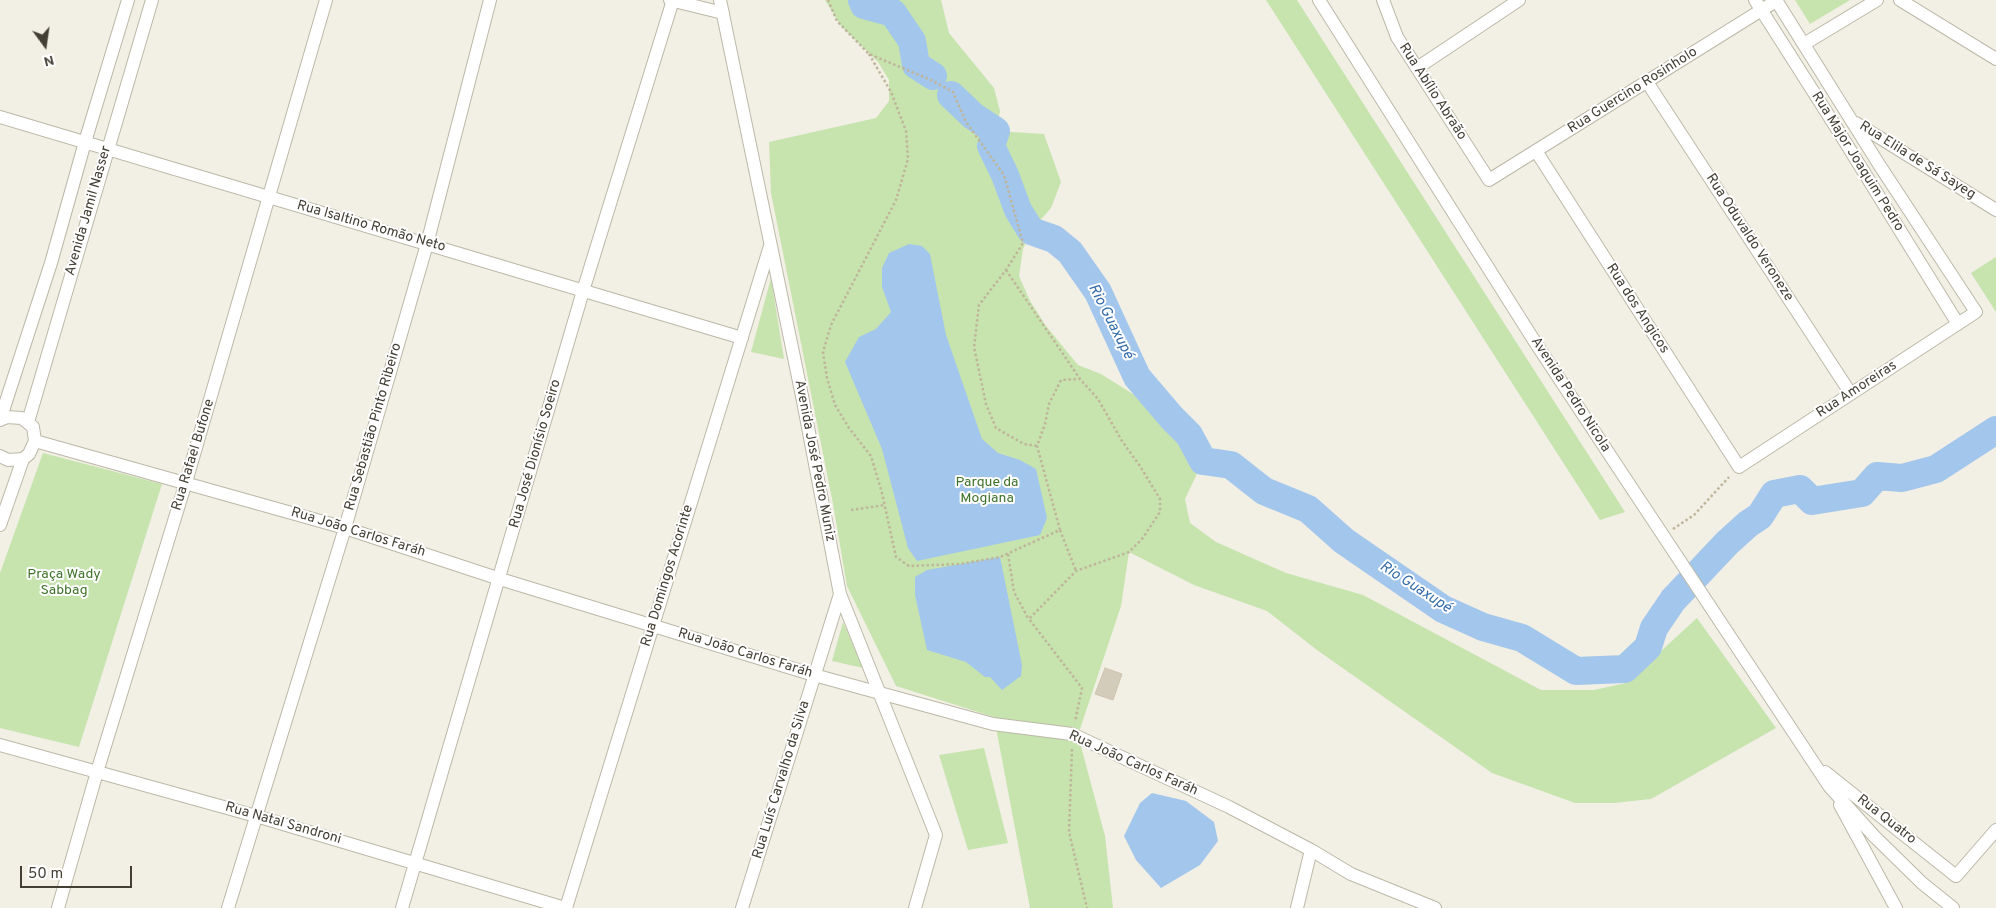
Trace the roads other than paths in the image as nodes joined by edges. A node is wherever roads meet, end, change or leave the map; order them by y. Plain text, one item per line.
1 (128, 0) edge
2 (152, 0) edge
3 (326, 0) edge
4 (490, 0) edge
5 (672, 0) edge
6 (1319, 0) edge
7 (1383, 0) edge
8 (1519, 0) edge
9 (1776, 0) edge
10 (1876, 0) edge
11 (1900, 0) edge
12 (1758, 5) edge
13 (722, 6) edge
14 (1804, 44) junction
15 (1996, 59) edge
16 (1417, 68) junction
17 (1647, 82) junction
18 (0, 117) edge
19 (1853, 122) junction
20 (1839, 132) junction
21 (85, 142) junction
22 (107, 149) junction
23 (1536, 151) junction
24 (1880, 166) junction
25 (1866, 176) junction
26 (1489, 180) joint
27 (269, 198) junction
28 (1996, 210) edge
29 (427, 244) junction
30 (770, 244) junction
31 (51, 263) junction
32 (72, 270) junction
33 (583, 291) junction
34 (1976, 312) joint
35 (1958, 324) junction
36 (742, 338) junction
37 (1850, 394) junction
38 (0, 420) edge
39 (28, 422) junction
40 (35, 441) junction
41 (0, 456) edge
42 (23, 458) junction
43 (1739, 467) joint
44 (186, 482) junction
45 (0, 525) edge
46 (345, 528) junction
47 (500, 579) junction
48 (840, 594) junction
49 (653, 626) junction
50 (814, 676) junction
51 (880, 693) junction
52 (0, 745) edge
53 (1815, 764) junction
54 (97, 772) junction
55 (1829, 786) junction
56 (256, 816) junction
57 (1996, 830) edge
58 (1311, 850) junction
59 (415, 863) junction
60 (58, 908) edge
61 (228, 908) edge
62 (402, 908) edge
63 (566, 908) edge
64 (742, 908) edge
65 (915, 908) edge
66 (1297, 908) edge
67 (1435, 908) edge
68 (1896, 908) edge
69 (1953, 908) edge

1 - 21 street, Avenida Jamil Nasser
2 - 22 street, Avenida Jamil Nasser
3 - 27 street, Rua Rafael Bufone
4 - 29 street, Rua Sebastião Pinto Ribeiro
5 - 13 street
5 - 33 street, Rua José Dionísio Soeiro
6 - 53 street, Avenida Pedro Nicola
7 - 16 street, Rua Abílio Abraão
8 - 16 street
9 - 12 street, Rua Guercino Rosinholo
9 - 14 street, Rua Major Joaquim Pedro
10 - 14 street
11 - 15 street
12 - 17 street, Rua Guercino Rosinholo
12 - 20 street, Rua Major Joaquim Pedro
13 - 30 street, Avenida José Pedro Muniz
14 - 19 street, Rua Major Joaquim Pedro
16 - 26 street, Rua Abílio Abraão
17 - 23 street, Rua Guercino Rosinholo
17 - 37 street, Rua Oduvaldo Veroneze
18 - 21 street, Rua Isaltino Romão Neto
19 - 20 street, Rua Elila de Sá Sayeg
19 - 24 street, Rua Major Joaquim Pedro
19 - 28 street, Rua Elila de Sá Sayeg
20 - 25 street, Rua Major Joaquim Pedro
21 - 22 street, Rua Isaltino Romão Neto
21 - 31 street, Avenida Jamil Nasser
22 - 27 street, Rua Isaltino Romão Neto
22 - 32 street, Avenida Jamil Nasser
23 - 26 street, Rua Guercino Rosinholo
23 - 43 street, Rua dos Angicos
24 - 25 street
24 - 34 street, Rua Major Joaquim Pedro
25 - 35 street, Rua Major Joaquim Pedro
27 - 29 street, Rua Isaltino Romão Neto
27 - 44 street, Rua Rafael Bufone
29 - 33 street, Rua Isaltino Romão Neto
29 - 46 street, Rua Sebastião Pinto Ribeiro
30 - 36 street, Rua Domingos Acorinte
30 - 48 street, Avenida José Pedro Muniz
31 - 32 street
31 - 38 street, Avenida Jamil Nasser
32 - 39 street, Avenida Jamil Nasser
33 - 36 street, Rua Isaltino Romão Neto
33 - 47 street, Rua José Dionísio Soeiro
34 - 35 street, Rua Amoreiras
35 - 37 street, Rua Amoreiras
36 - 49 street, Rua Domingos Acorinte
37 - 43 street, Rua Amoreiras
38 - 39 street
39 - 40 street
40 - 42 street
40 - 44 street, Rua João Carlos Faráh
41 - 42 street
42 - 45 street
44 - 46 street, Rua João Carlos Faráh
44 - 54 street, Rua Rafael Bufone
46 - 47 street, Rua João Carlos Faráh
46 - 56 street, Rua Sebastião Pinto Ribeiro
47 - 49 street, Rua João Carlos Faráh
47 - 59 street, Rua José Dionísio Soeiro
48 - 50 street, Rua Luís Carvalho da Silva
48 - 51 street, Avenida José Pedro Muniz
49 - 50 street, Rua João Carlos Faráh
49 - 63 street, Rua Domingos Acorinte
50 - 51 street, Rua João Carlos Faráh
50 - 64 street, Rua Luís Carvalho da Silva
51 - 58 street, Rua João Carlos Faráh
51 - 65 street, Avenida José Pedro Muniz
52 - 54 street, Rua Natal Sandroni
53 - 55 street, Avenida Pedro Nicola
53 - 57 street, Rua Quatro
54 - 56 street, Rua Natal Sandroni
54 - 60 street, Rua Rafael Bufone
55 - 68 street, Avenida Pedro Nicola
55 - 69 street, Avenida Pedro Nicola
56 - 59 street, Rua Natal Sandroni
56 - 61 street, Rua Sebastião Pinto Ribeiro
58 - 66 street
58 - 67 street, Rua João Carlos Faráh
59 - 62 street, Rua José Dionísio Soeiro
59 - 63 street, Rua Natal Sandroni

